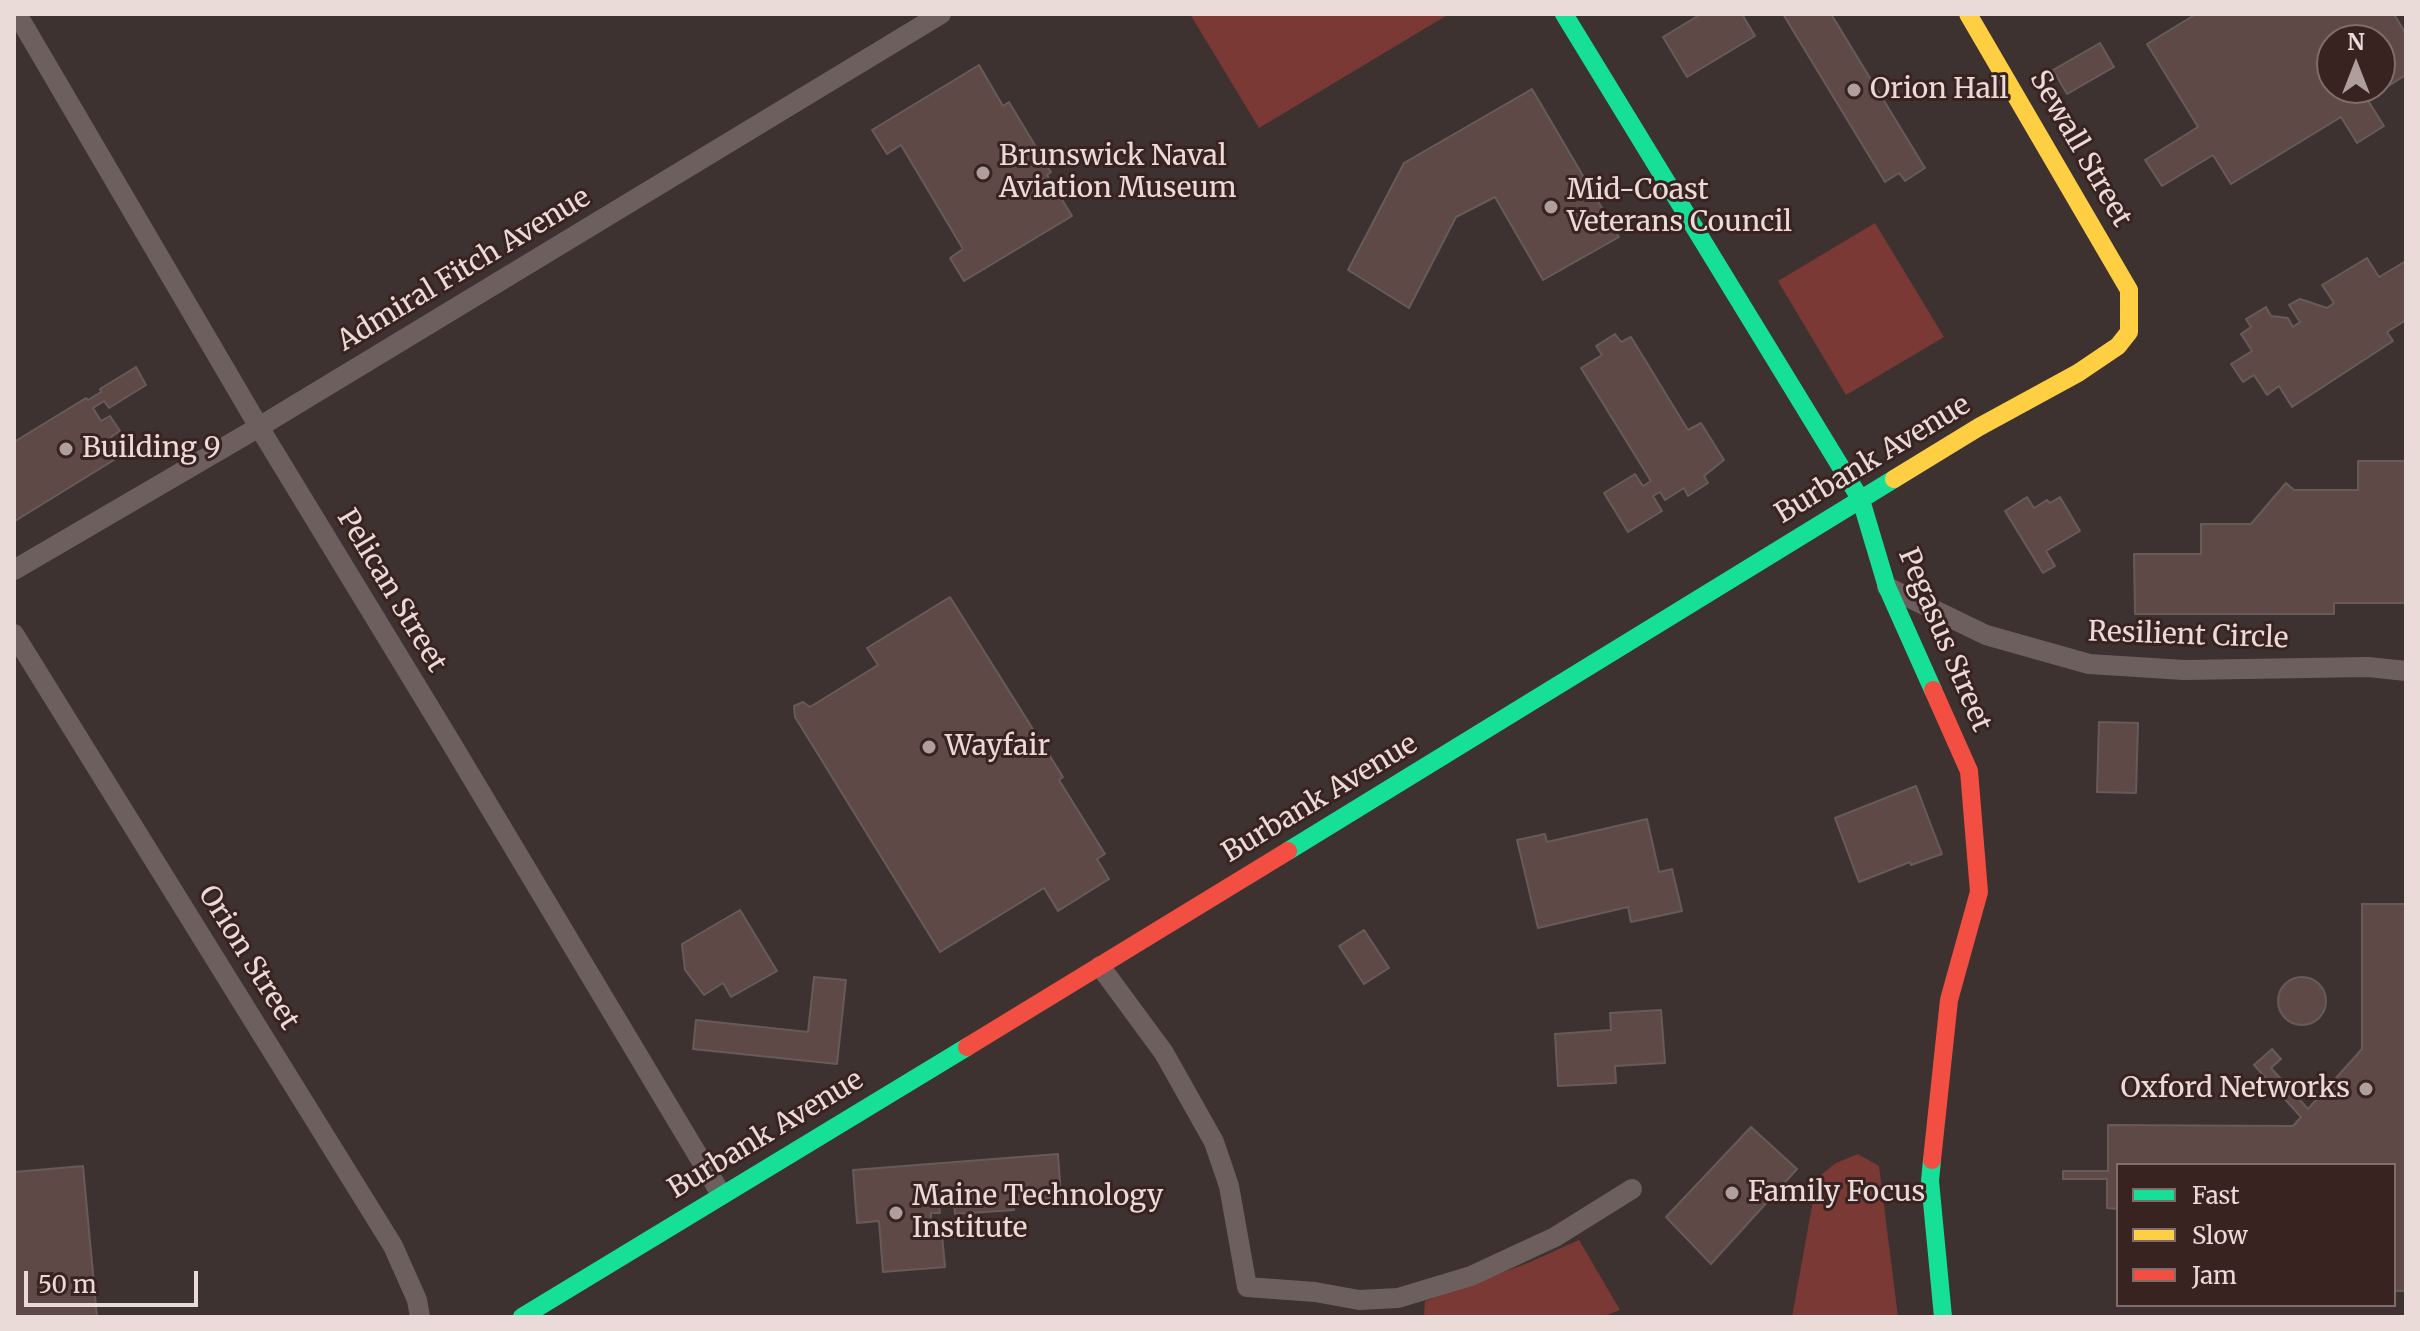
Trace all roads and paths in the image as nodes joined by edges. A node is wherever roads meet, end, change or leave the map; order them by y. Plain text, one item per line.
1 (17, 14) edge
2 (941, 14) edge
3 (1564, 14) edge
4 (1968, 14) edge
5 (2131, 316) joint
6 (259, 427) junction
7 (1861, 500) junction
8 (14, 570) edge
9 (1887, 587) junction
10 (14, 634) edge
11 (2406, 671) edge
12 (1100, 966) junction
13 (1632, 1189) dead end
14 (721, 1194) junction
15 (420, 1317) edge
16 (522, 1317) edge
17 (1943, 1317) edge

1 - 6 street, Pelican Street
2 - 6 street, Admiral Fitch Avenue
3 - 7 street, Pegasus Street
4 - 5 street, Sewall Street
5 - 7 street, Burbank Avenue
6 - 8 street, Admiral Fitch Avenue
6 - 14 street, Pelican Street
7 - 9 street, Pegasus Street
7 - 12 street, Burbank Avenue
9 - 11 street, Resilient Circle
9 - 17 street, Pegasus Street
10 - 15 street, Orion Street
12 - 13 street
12 - 14 street, Burbank Avenue
14 - 16 street, Burbank Avenue

